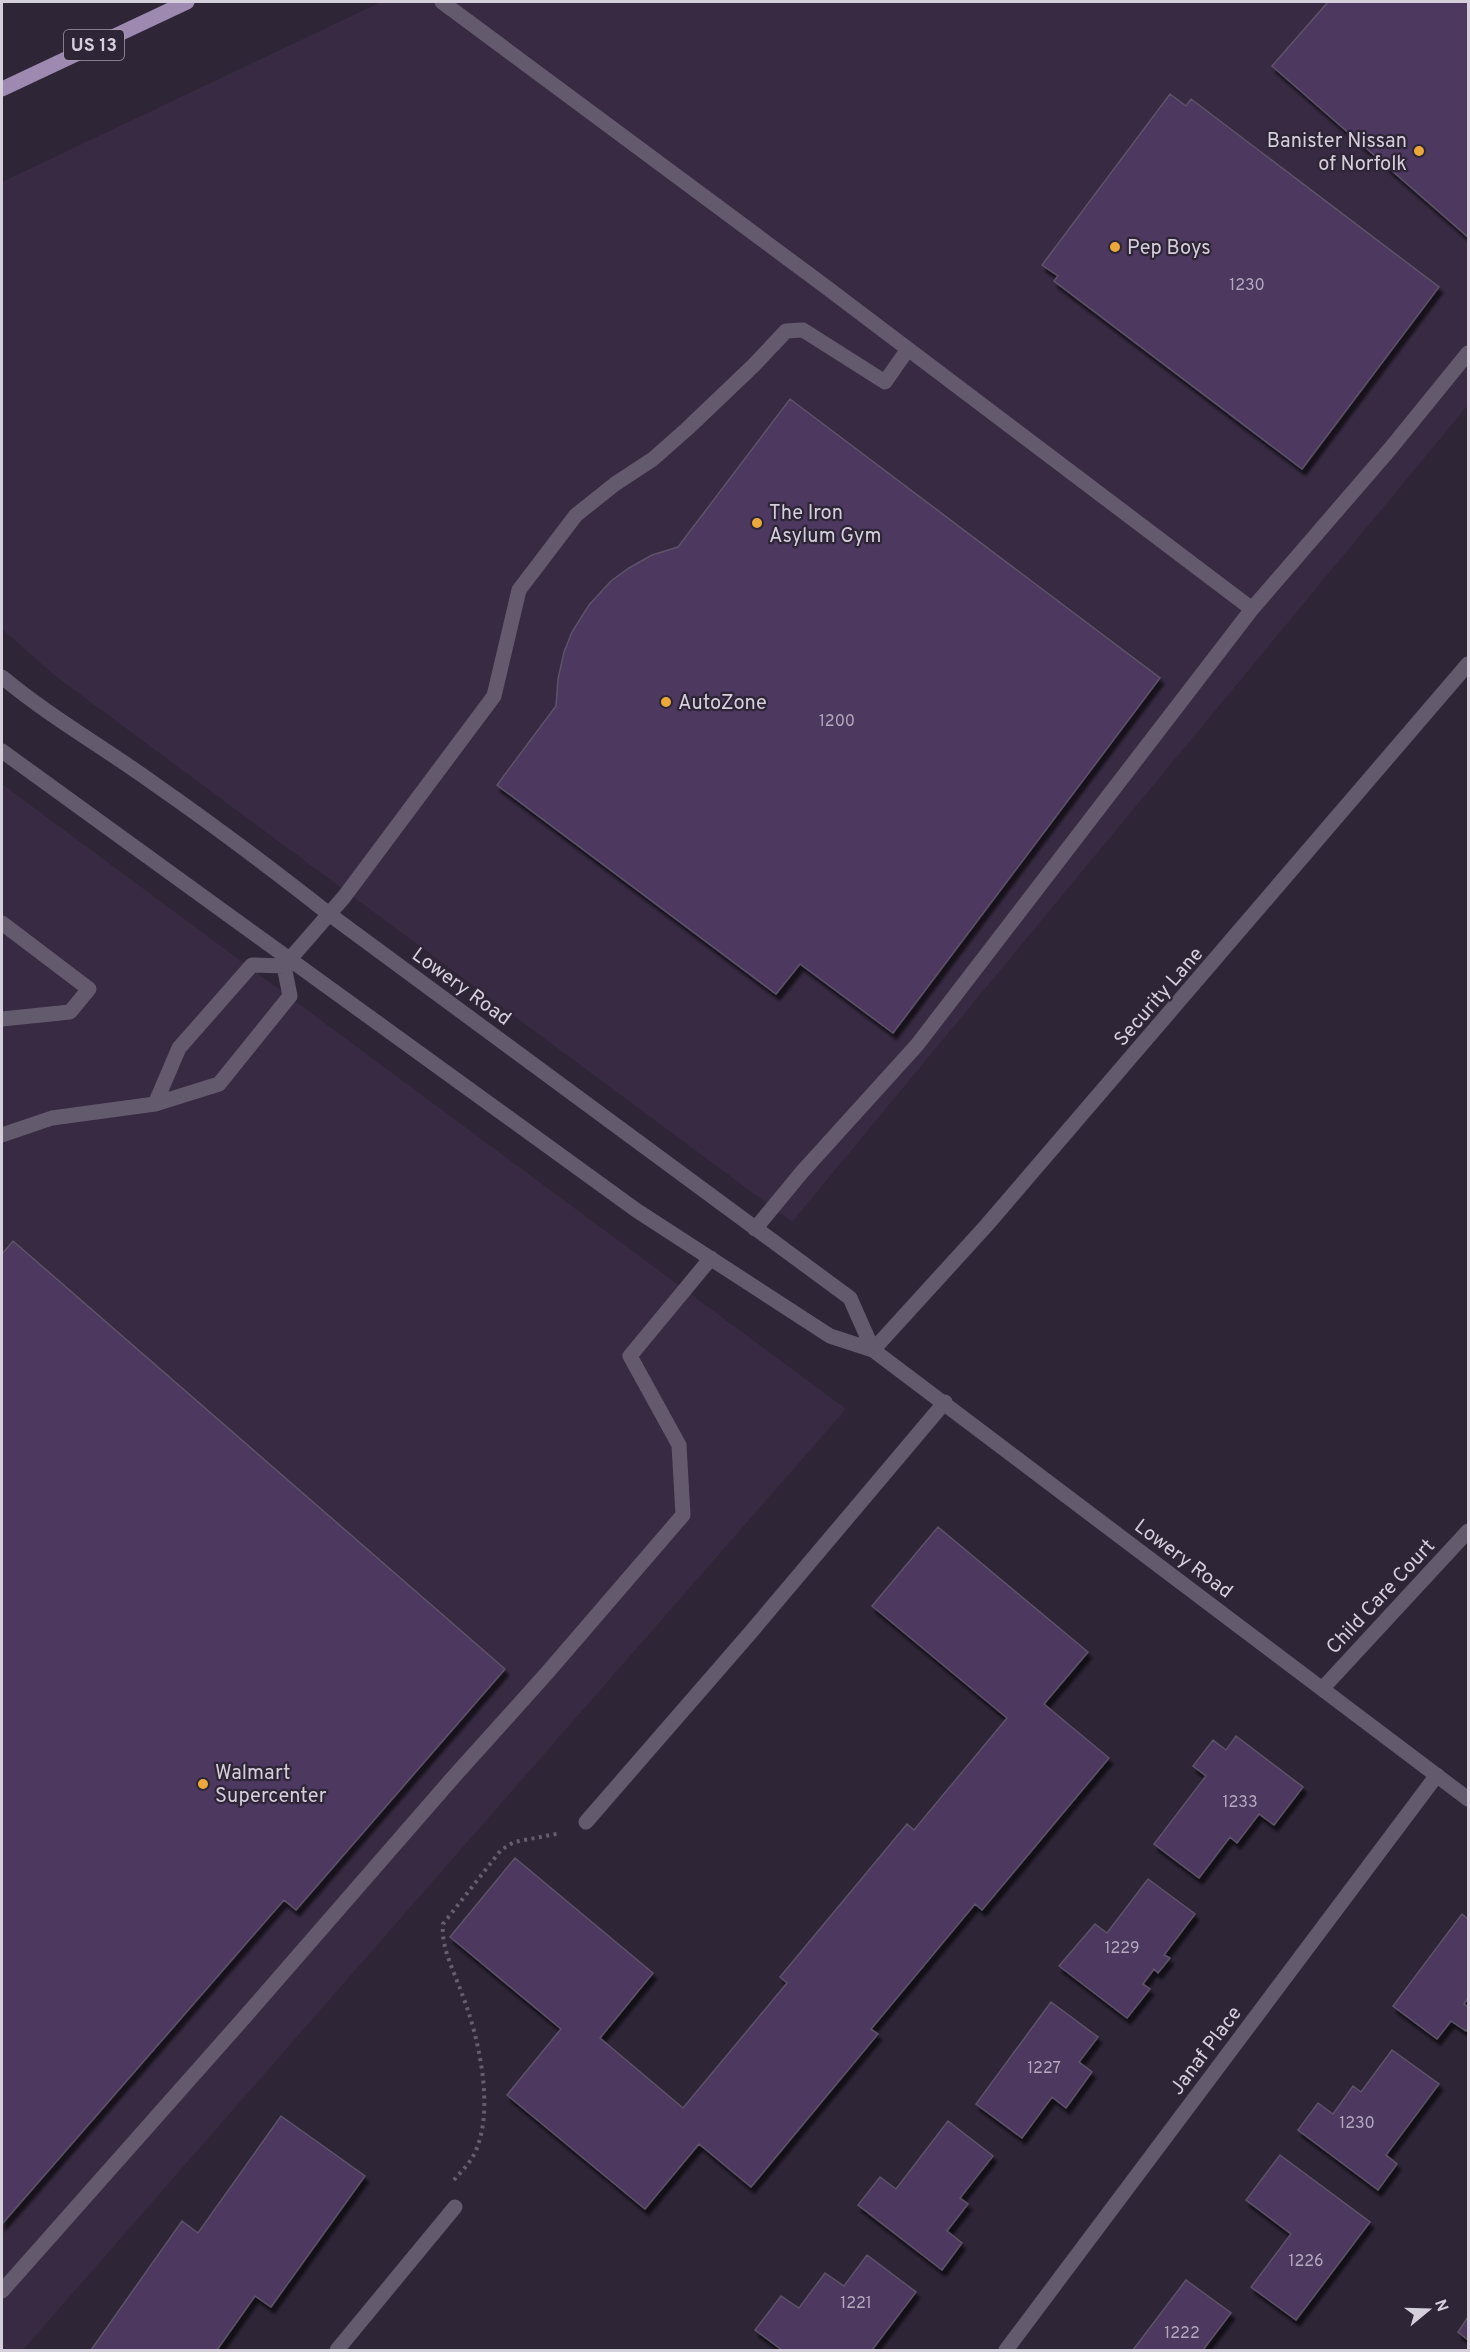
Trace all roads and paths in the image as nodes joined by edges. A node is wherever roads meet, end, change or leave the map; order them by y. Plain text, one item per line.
1 (187, 2) edge
2 (442, 2) edge
3 (2, 89) edge
4 (908, 349) junction
5 (1468, 353) edge
6 (1252, 609) junction
7 (1468, 664) edge
8 (2, 677) edge
9 (2, 751) edge
10 (329, 915) junction
11 (2, 923) edge
12 (286, 963) junction
13 (2, 1019) edge
14 (155, 1104) junction
15 (2, 1135) edge
16 (755, 1229) junction
17 (711, 1258) junction
18 (873, 1350) junction
19 (945, 1402) junction
20 (1468, 1531) edge
21 (1322, 1689) junction
22 (1437, 1775) junction
23 (1468, 1799) edge
24 (586, 1822) joint
25 (455, 2207) joint
26 (2, 2291) edge
27 (337, 2350) edge
28 (1006, 2350) edge

1 - 3 main road, US 13
2 - 4 street
4 - 6 street
4 - 10 street
5 - 6 street
6 - 16 street
7 - 18 street, Security Lane
8 - 10 street, Lowery Road
9 - 12 street, Lowery Road
10 - 12 street
10 - 16 street, Lowery Road
11 - 13 street
12 - 14 street
12 - 14 street
12 - 17 street, Lowery Road
14 - 15 street
16 - 18 street, Lowery Road
17 - 18 street, Lowery Road
17 - 26 street
18 - 19 street, Lowery Road
19 - 21 street, Lowery Road
19 - 24 street
20 - 21 street, Child Care Court
21 - 22 street, Lowery Road
22 - 23 street, Lowery Road
22 - 28 street, Janaf Place
24 - 25 path
25 - 27 street

